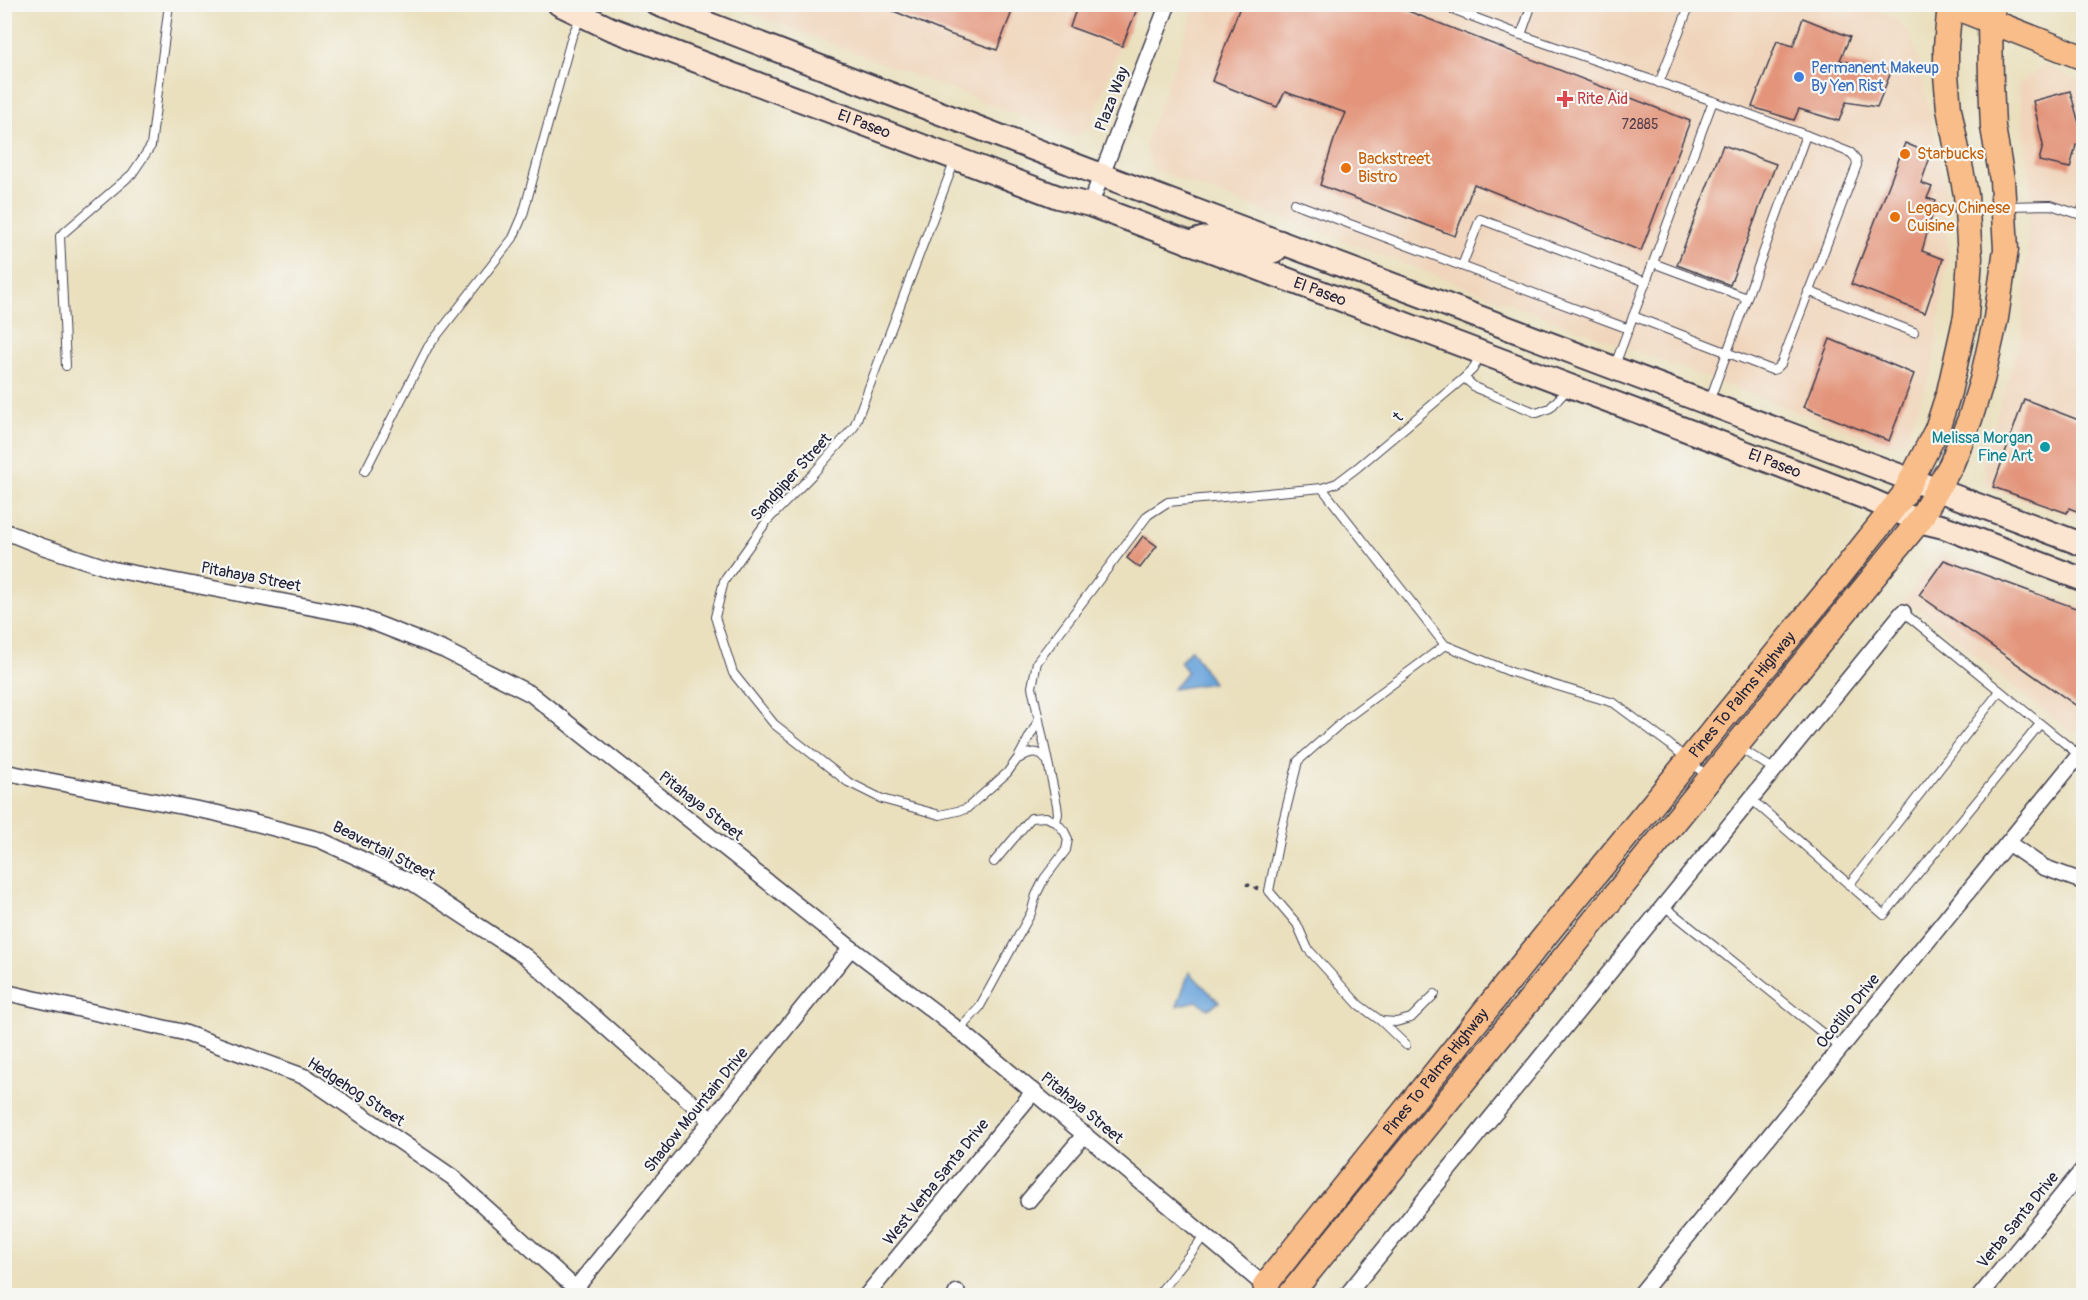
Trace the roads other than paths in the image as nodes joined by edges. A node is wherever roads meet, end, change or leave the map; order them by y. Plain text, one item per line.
1 (169, 4) edge
2 (559, 4) edge
3 (657, 4) edge
4 (1168, 4) edge
5 (1438, 4) edge
6 (1473, 4) edge
7 (1532, 4) edge
8 (1690, 4) edge
9 (1949, 5) edge
10 (1992, 13) edge
11 (582, 16) junction
12 (1468, 16) junction
13 (1521, 35) junction
14 (2084, 58) edge
15 (1659, 83) junction
16 (1713, 101) junction
17 (1806, 135) junction
18 (956, 159) junction
19 (1102, 175) junction
20 (1294, 203) dead end
21 (1090, 205) junction
22 (2084, 205) edge
23 (2003, 206) junction
24 (2082, 215) edge
25 (1280, 242) junction
26 (1188, 243) junction
27 (1653, 263) junction
28 (1462, 266) junction
29 (1646, 282) junction
30 (1808, 291) junction
31 (1747, 298) junction
32 (1633, 316) junction
33 (1629, 329) junction
34 (1914, 332) dead end
35 (1481, 354) junction
36 (1727, 354) junction
37 (66, 366) dead end
38 (1610, 367) junction
39 (1464, 378) junction
40 (1570, 387) junction
41 (1708, 404) junction
42 (1632, 410) junction
43 (365, 471) dead end
44 (1322, 488) junction
45 (1936, 492) junction
46 (1902, 495) junction
47 (1920, 521) junction
48 (4, 531) edge
49 (2084, 545) edge
50 (2084, 580) edge
51 (1904, 612) joint
52 (1445, 645) junction
53 (2000, 691) junction
54 (1038, 722) junction
55 (2040, 724) junction
56 (1737, 746) junction
57 (2081, 752) edge
58 (1018, 758) junction
59 (1689, 761) junction
60 (1047, 763) junction
61 (1774, 770) junction
62 (4, 772) edge
63 (1710, 779) junction
64 (1751, 800) junction
65 (1056, 822) junction
66 (2008, 843) junction
67 (994, 862) dead end
68 (2084, 882) edge
69 (1849, 885) junction
70 (1664, 906) junction
71 (852, 948) junction
72 (4, 992) edge
73 (1435, 994) dead end
74 (1381, 1021) junction
75 (959, 1030) junction
76 (1406, 1045) dead end
77 (1841, 1048) junction
78 (1034, 1091) junction
79 (711, 1119) junction
80 (1085, 1134) junction
81 (2084, 1168) edge
82 (1028, 1201) dead end
83 (1205, 1234) junction
84 (1271, 1290) edge
85 (572, 1292) edge
86 (866, 1296) edge
87 (1157, 1296) edge
88 (1289, 1296) edge
89 (1346, 1296) edge
90 (1640, 1296) edge
91 (1980, 1296) edge

1 - 37 lane
2 - 11 street, El Paseo
3 - 19 street, El Paseo
4 - 19 street, Plaza Way
5 - 12 lane
6 - 12 lane
7 - 13 lane
8 - 15 lane
9 - 10 main road
9 - 46 main road, Pines To Palms Highway
10 - 14 main road
10 - 23 main road, Pines To Palms Highway
11 - 18 street, El Paseo
11 - 43 lane
12 - 13 lane
13 - 15 lane
15 - 16 lane
16 - 17 lane
16 - 27 lane
17 - 30 lane
17 - 31 lane
18 - 21 street, El Paseo
18 - 58 lane, Sandpiper Street
19 - 21 street, Plaza Way
19 - 25 street, El Paseo
20 - 28 lane
21 - 26 street, El Paseo
22 - 24 lane
23 - 24 lane
23 - 45 main road, Pines To Palms Highway
25 - 26 street
25 - 38 street, El Paseo
26 - 35 street, El Paseo
27 - 29 lane
27 - 31 lane
28 - 29 lane
28 - 33 lane
29 - 32 lane
30 - 34 lane
30 - 36 lane
31 - 36 lane
32 - 33 lane
32 - 36 lane
33 - 38 lane
35 - 38 street
35 - 39 lane, t
35 - 40 street, El Paseo
36 - 41 lane
38 - 41 street, El Paseo
38 - 42 street
39 - 40 lane
39 - 44 lane, t
40 - 42 street, El Paseo
41 - 46 street, El Paseo
42 - 46 street, El Paseo
44 - 52 lane
44 - 54 lane
45 - 46 street
45 - 47 main road, Pines To Palms Highway
45 - 49 street
46 - 47 street, El Paseo
46 - 59 main road, Pines To Palms Highway
47 - 50 street, El Paseo
47 - 56 main road, Pines To Palms Highway
48 - 71 street, Pitahaya Street
51 - 53 lane
51 - 61 street
52 - 59 lane
52 - 74 lane
53 - 55 lane
53 - 69 lane
54 - 58 lane, Sandpiper Street
54 - 60 lane
55 - 57 lane
55 - 69 lane
56 - 61 lane
56 - 63 main road, Pines To Palms Highway
57 - 66 street, Ocotillo Drive
58 - 60 lane
59 - 63 lane
59 - 84 main road, Pines To Palms Highway
60 - 65 lane
61 - 64 street
62 - 79 street, Beavertail Street
63 - 88 main road, Pines To Palms Highway
64 - 69 lane
64 - 70 street
65 - 67 lane
65 - 75 lane
66 - 68 street
66 - 77 street, Ocotillo Drive
70 - 77 lane
70 - 89 street
71 - 75 street, Pitahaya Street
71 - 79 street, Shadow Mountain Drive
72 - 85 street, Hedgehog Street
73 - 74 lane
74 - 76 lane
75 - 78 street, Pitahaya Street
77 - 90 street, Ocotillo Drive
78 - 80 street, Pitahaya Street
78 - 86 street, West Verba Santa Drive
79 - 85 street, Shadow Mountain Drive
80 - 82 street
80 - 83 street, Pitahaya Street
81 - 91 street, Verba Santa Drive
83 - 84 street, Pitahaya Street
83 - 87 lane

